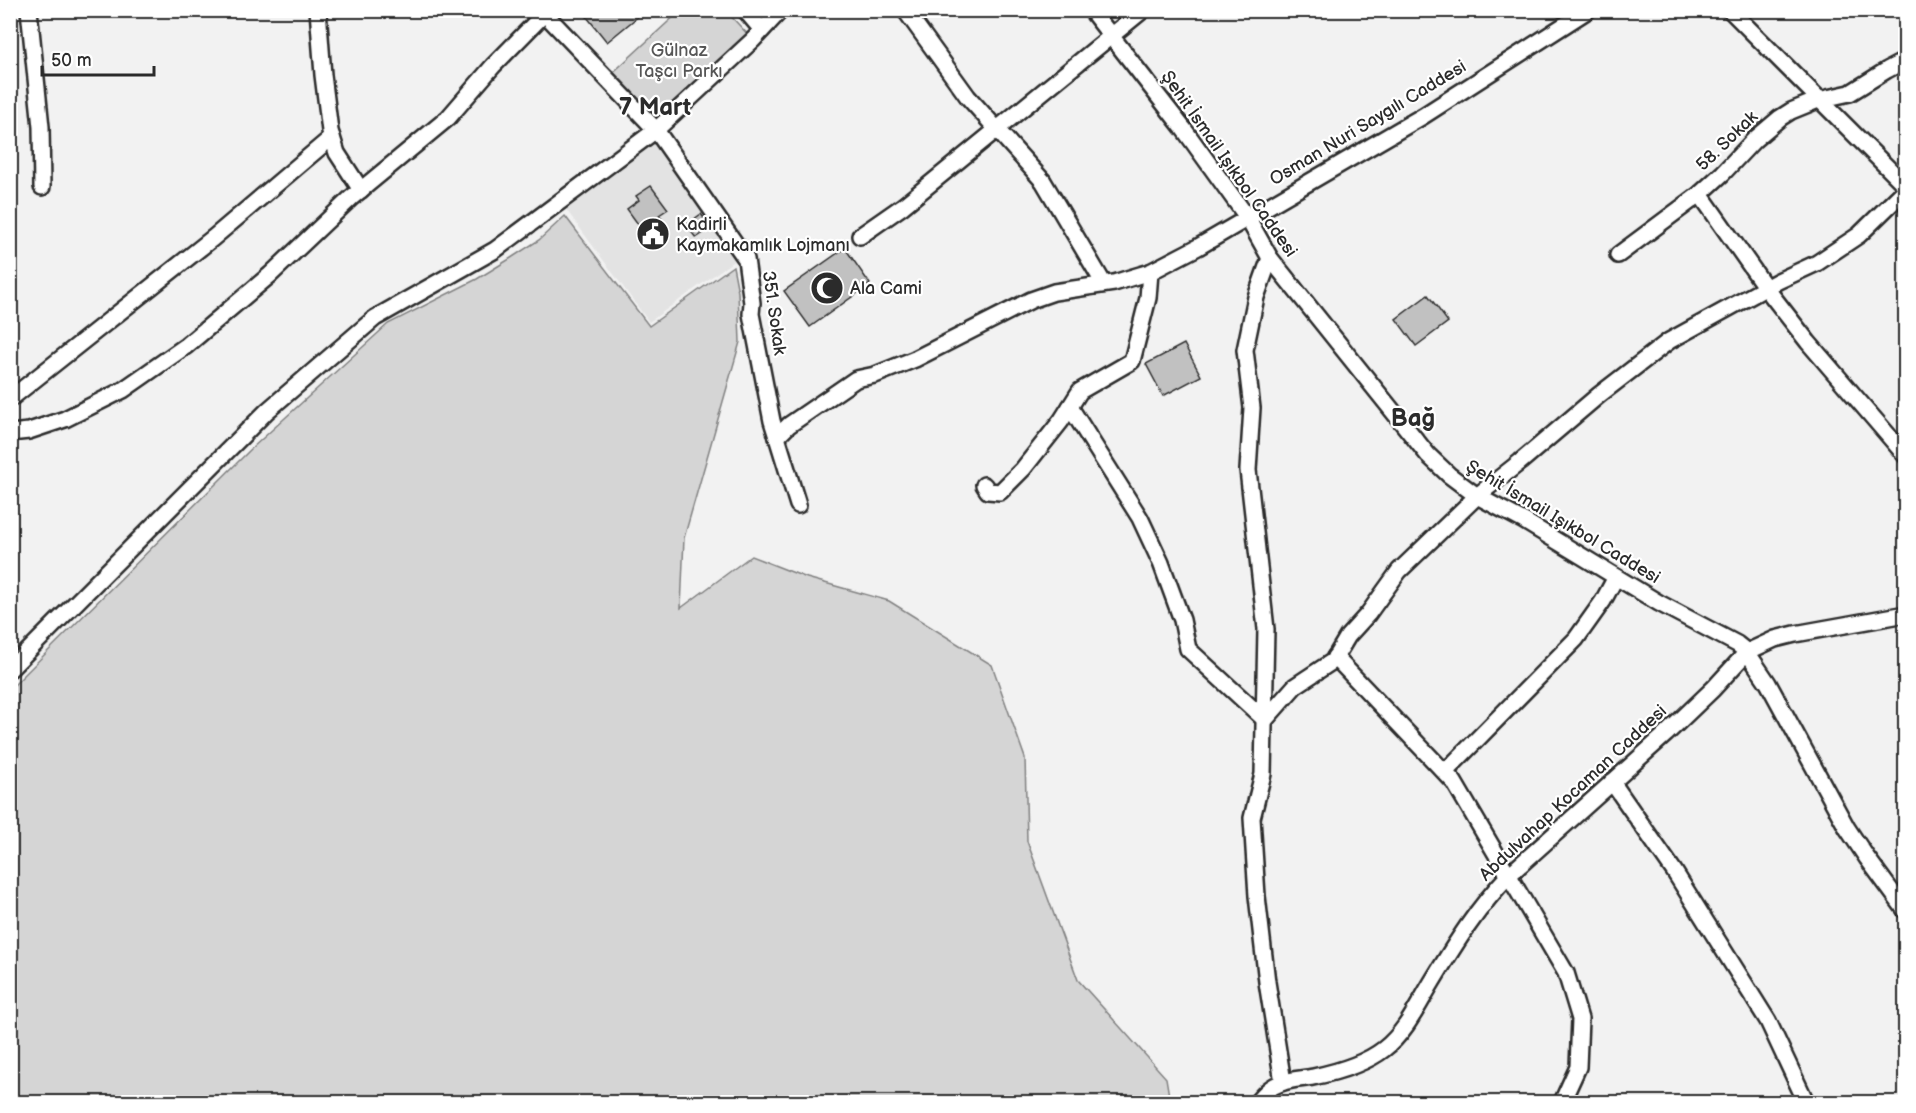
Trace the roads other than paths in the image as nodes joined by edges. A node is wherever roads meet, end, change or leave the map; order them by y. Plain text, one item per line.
1 (29, 10) edge
2 (318, 10) edge
3 (745, 10) edge
4 (781, 10) edge
5 (905, 10) edge
6 (1091, 10) edge
7 (1143, 10) edge
8 (1588, 10) edge
9 (1730, 10) edge
10 (546, 12) edge
11 (762, 30) junction
12 (1112, 37) junction
13 (1905, 60) edge
14 (1818, 100) junction
15 (656, 130) junction
16 (998, 130) junction
17 (332, 137) junction
18 (42, 187) dead end
19 (1905, 187) edge
20 (361, 190) junction
21 (1700, 194) junction
22 (1247, 217) junction
23 (860, 236) dead end
24 (1618, 255) dead end
25 (1270, 258) junction
26 (1150, 272) junction
27 (1104, 284) junction
28 (1766, 288) junction
29 (10, 399) edge
30 (1070, 407) junction
31 (10, 433) edge
32 (777, 437) junction
33 (1905, 456) edge
34 (984, 485) dead end
35 (1477, 496) junction
36 (798, 505) dead end
37 (1616, 577) junction
38 (1905, 614) edge
39 (1747, 652) junction
40 (1335, 657) junction
41 (10, 669) edge
42 (1265, 720) junction
43 (1445, 772) junction
44 (1612, 782) junction
45 (1509, 875) junction
46 (1904, 906) edge
47 (1284, 1082) junction
48 (1257, 1102) edge
49 (1562, 1102) edge
50 (1806, 1102) edge

1 - 18 street
2 - 17 street
3 - 11 street
4 - 11 street
5 - 16 street
6 - 12 street, Şehit İsmail Işıkbol Caddesi
7 - 12 street
8 - 22 street, Osman Nuri Saygılı Caddesi
9 - 14 street
10 - 15 street, 351. Sokak
10 - 20 street
11 - 15 street
12 - 16 street
12 - 22 street, Şehit İsmail Işıkbol Caddesi
13 - 14 street, 58. Sokak
14 - 19 street
14 - 21 street, 58. Sokak
15 - 32 street, 351. Sokak
15 - 41 street
16 - 23 street
16 - 27 street
17 - 20 street
17 - 29 street
19 - 28 street
20 - 31 street
21 - 24 street, 58. Sokak
21 - 28 street
22 - 25 street, Şehit İsmail Işıkbol Caddesi
22 - 26 street, Osman Nuri Saygılı Caddesi
25 - 35 street, Şehit İsmail Işıkbol Caddesi
25 - 42 street
26 - 27 street, Osman Nuri Saygılı Caddesi
26 - 30 street
27 - 32 street, Osman Nuri Saygılı Caddesi
28 - 33 street
28 - 35 street
30 - 34 street
30 - 42 street
32 - 36 street, 351. Sokak
35 - 37 street, Şehit İsmail Işıkbol Caddesi
35 - 40 street
37 - 39 street, Şehit İsmail Işıkbol Caddesi
37 - 43 street
38 - 39 street, Abdulvahap Kocaman Caddesi
39 - 44 street, Abdulvahap Kocaman Caddesi
39 - 46 street, Şehit İsmail Işıkbol Caddesi
40 - 42 street
40 - 43 street
42 - 47 street
43 - 45 street
44 - 45 street, Abdulvahap Kocaman Caddesi
44 - 50 street
45 - 47 street, Abdulvahap Kocaman Caddesi
45 - 49 street
47 - 48 street, Abdulvahap Kocaman Caddesi

